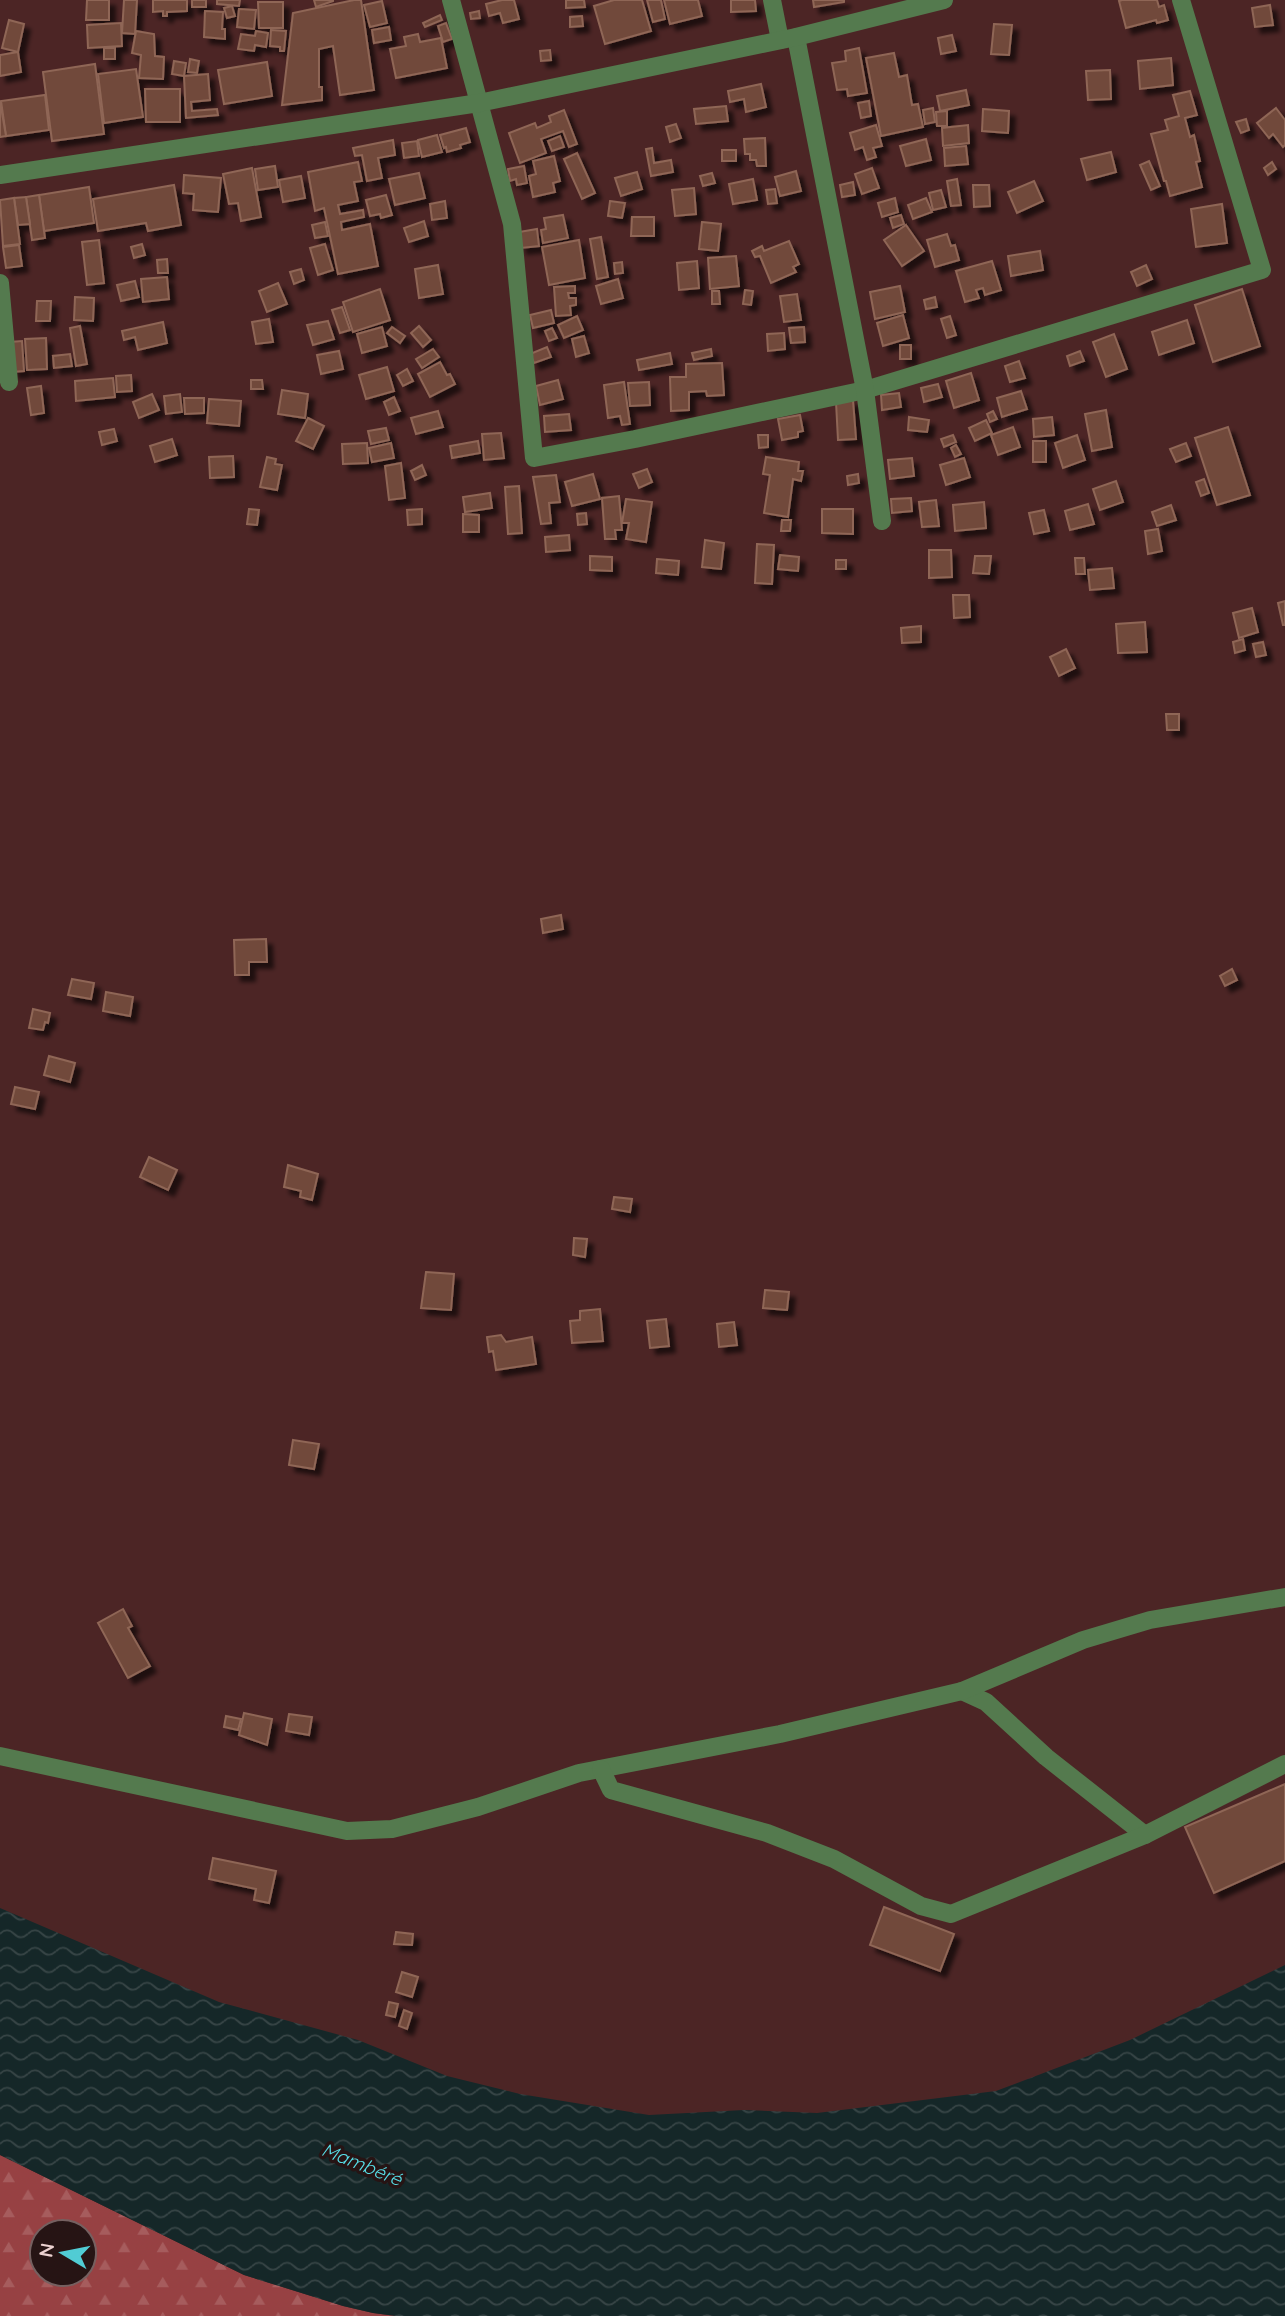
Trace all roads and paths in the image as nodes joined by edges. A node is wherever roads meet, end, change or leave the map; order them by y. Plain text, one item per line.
1 (451, 0) edge
2 (772, 0) edge
3 (944, 0) edge
4 (1181, 0) edge
5 (788, 38) junction
6 (479, 103) junction
7 (0, 175) edge
8 (0, 282) edge
9 (9, 382) dead end
10 (865, 390) junction
11 (881, 521) dead end
12 (1285, 1597) edge
13 (962, 1691) junction
14 (0, 1756) edge
15 (1285, 1764) edge
16 (601, 1769) junction
17 (1145, 1835) junction

1 - 6 street
2 - 5 street
3 - 5 street
4 - 10 street
5 - 6 street
5 - 10 street
6 - 7 street
6 - 10 street
8 - 9 street
10 - 11 street
12 - 13 street
13 - 16 street
13 - 17 street
14 - 16 street
15 - 17 street
16 - 17 street

